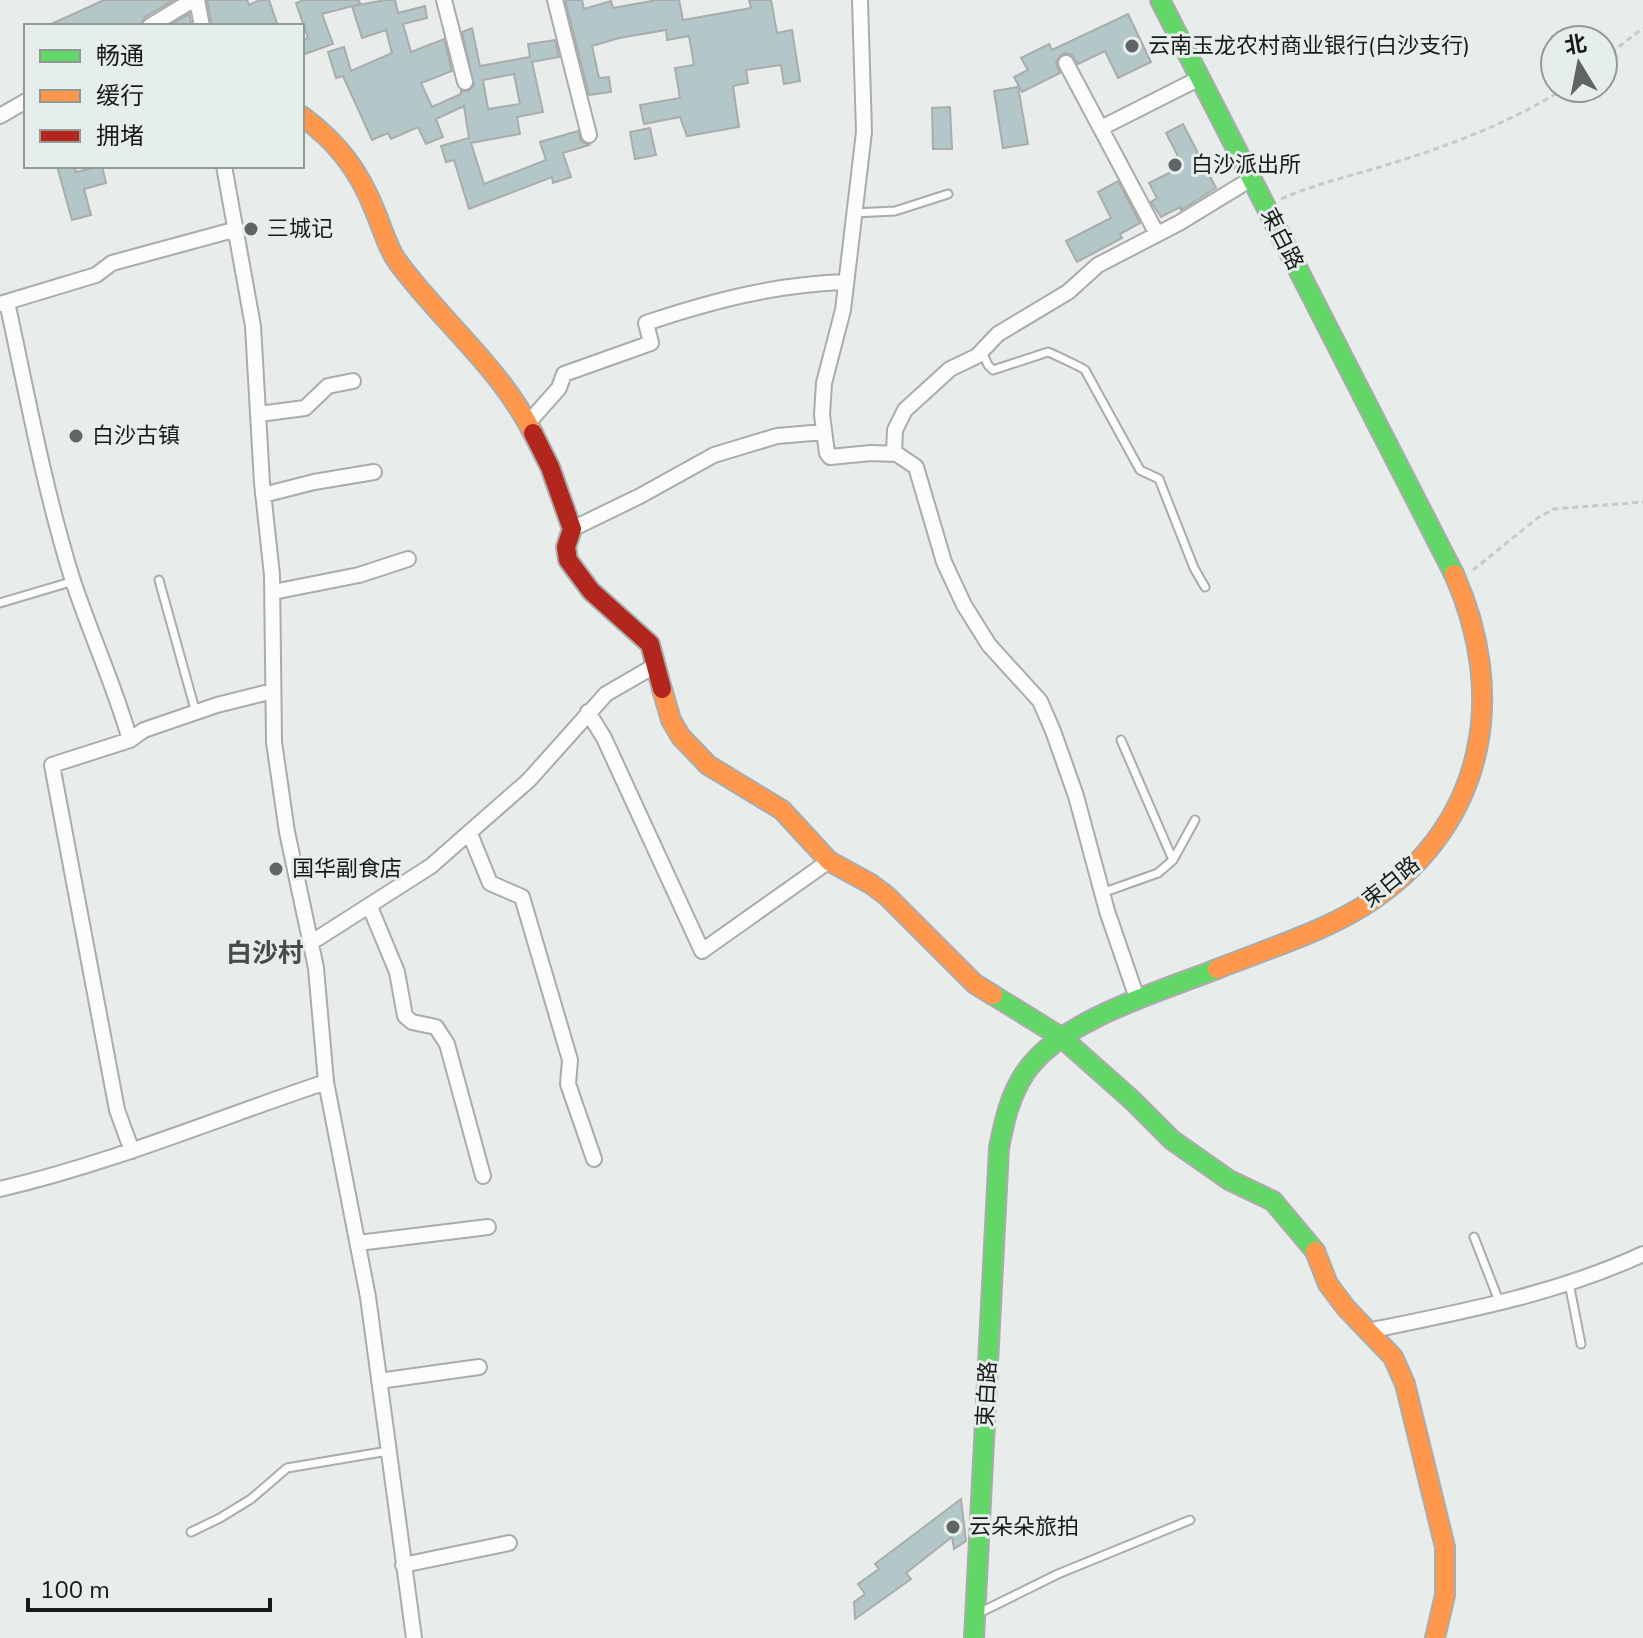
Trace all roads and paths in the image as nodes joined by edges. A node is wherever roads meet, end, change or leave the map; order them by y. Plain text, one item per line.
1 (195, 0) edge
2 (444, 0) edge
3 (555, 0) edge
4 (860, 0) edge
5 (1160, 0) edge
6 (153, 24) edge
7 (201, 24) edge
8 (1643, 28) edge
9 (1619, 47) edge
10 (1066, 63) dead end
11 (1200, 78) junction
12 (465, 82) dead end
13 (24, 102) edge
14 (1539, 103) edge
15 (0, 116) edge
16 (304, 118) edge
17 (1101, 128) junction
18 (589, 135) dead end
19 (224, 168) edge
20 (1251, 179) junction
21 (948, 194) dead end
22 (1262, 201) junction
23 (854, 213) junction
24 (237, 229) junction
25 (1157, 234) junction
26 (846, 282) junction
27 (4, 303) edge
28 (982, 352) junction
29 (353, 381) dead end
30 (259, 414) junction
31 (528, 423) junction
32 (824, 432) junction
33 (894, 453) junction
34 (374, 472) dead end
35 (263, 495) junction
36 (1643, 502) edge
37 (572, 529) junction
38 (408, 559) dead end
39 (159, 580) dead end
40 (74, 581) junction
41 (1457, 582) junction
42 (1205, 587) dead end
43 (273, 592) junction
44 (0, 603) edge
45 (656, 665) junction
46 (273, 691) junction
47 (588, 712) junction
48 (196, 713) junction
49 (130, 740) junction
50 (1121, 740) dead end
51 (1195, 820) dead end
52 (470, 834) junction
53 (1173, 860) junction
54 (829, 861) junction
55 (1102, 893) junction
56 (370, 907) junction
57 (312, 942) junction
58 (1138, 1001) junction
59 (1061, 1037) junction
60 (326, 1082) junction
61 (132, 1151) junction
62 (594, 1159) dead end
63 (483, 1176) dead end
64 (0, 1189) edge
65 (488, 1227) dead end
66 (1474, 1237) dead end
67 (358, 1243) junction
68 (1643, 1254) edge
69 (1569, 1283) junction
70 (1499, 1301) junction
71 (1368, 1331) junction
72 (1581, 1344) dead end
73 (479, 1367) dead end
74 (379, 1381) junction
75 (388, 1451) junction
76 (1190, 1520) dead end
77 (191, 1532) dead end
78 (509, 1543) dead end
79 (403, 1565) junction
80 (975, 1615) junction
81 (414, 1638) edge
82 (974, 1638) edge
83 (1435, 1638) edge

1 - 6 street
1 - 7 street
2 - 12 street
3 - 18 street
4 - 23 street
5 - 11 street, 束白路
8 - 9 path
10 - 17 street
11 - 17 street
11 - 20 street, 束白路
13 - 15 street
14 - 22 path
16 - 31 street
17 - 25 street
19 - 24 street
20 - 22 street, 束白路
20 - 25 street
21 - 23 lane
22 - 41 street, 束白路
23 - 26 street
24 - 27 street
24 - 30 street
25 - 28 street
26 - 31 street
26 - 32 street
27 - 40 street
28 - 33 street
28 - 42 lane
29 - 30 street
30 - 35 street
31 - 37 street
32 - 33 street
32 - 37 street
33 - 55 street
34 - 35 street
35 - 43 street
36 - 41 path
37 - 45 street
38 - 43 street
39 - 48 lane
40 - 44 lane
40 - 49 street
41 - 58 street, 束白路
43 - 46 street
45 - 47 street
45 - 54 street
46 - 48 street
46 - 57 street
47 - 52 street
47 - 54 street
48 - 49 street
49 - 61 street
50 - 53 lane
51 - 53 lane
52 - 56 street
52 - 62 street
53 - 55 lane
54 - 59 street
55 - 58 street
56 - 57 street
56 - 63 street
57 - 60 street
58 - 59 street, 束白路
59 - 71 street
59 - 80 street, 束白路
60 - 61 street
60 - 67 street
61 - 64 street
65 - 67 street
66 - 70 lane
67 - 74 street
68 - 69 street
69 - 70 street
69 - 72 lane
70 - 71 street
71 - 83 street
73 - 74 street
74 - 75 street
75 - 77 lane
75 - 79 street
76 - 80 lane
78 - 79 street
79 - 81 street
80 - 82 street, 束白路

